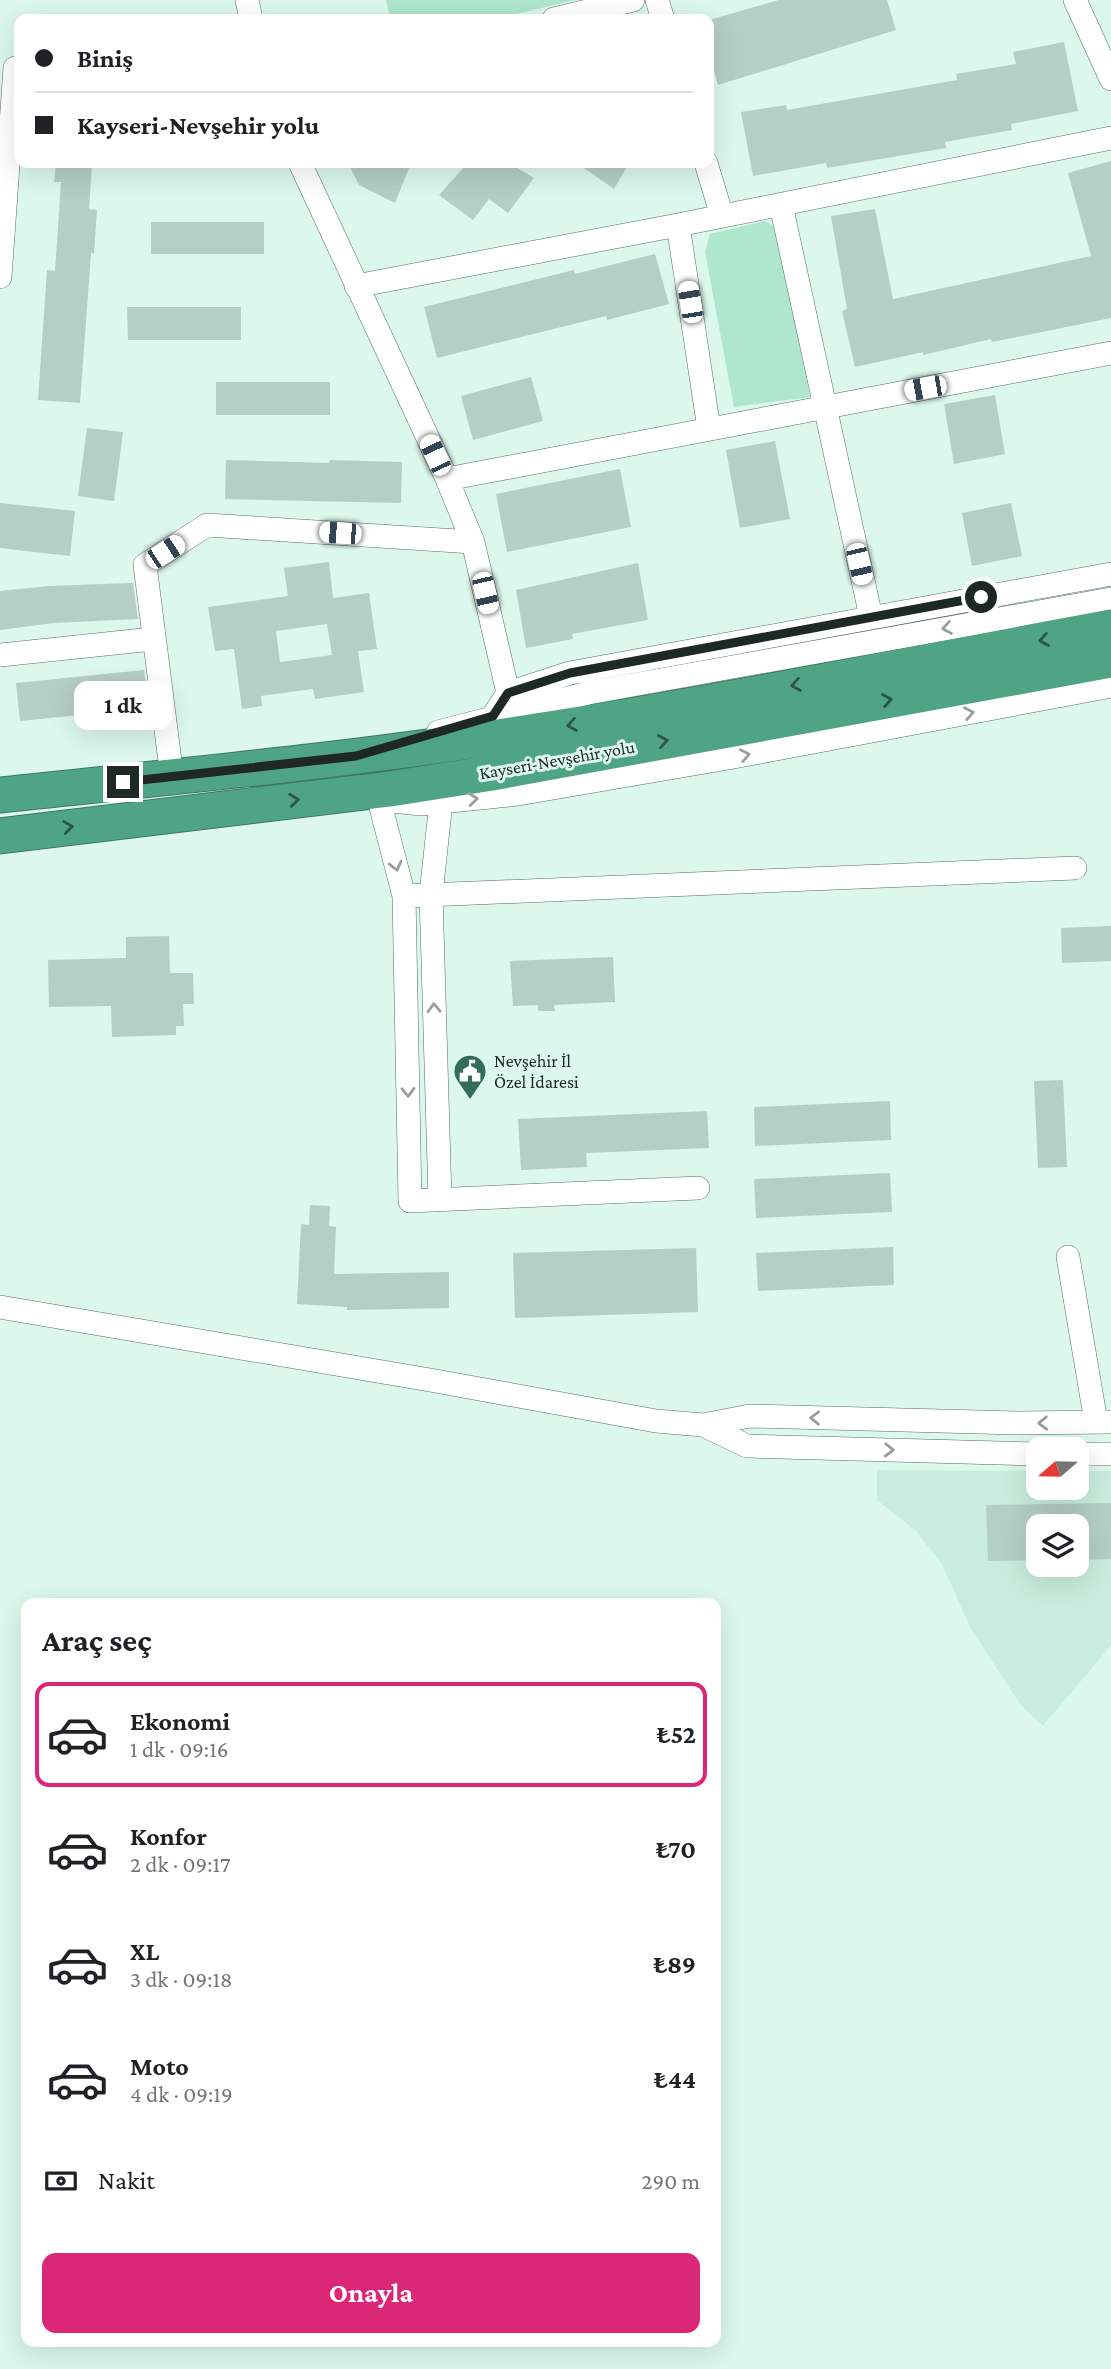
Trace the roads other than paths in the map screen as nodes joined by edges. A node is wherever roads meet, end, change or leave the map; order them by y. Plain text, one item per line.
1 (633, 0) edge
2 (1075, 0) edge
3 (575, 14) edge
4 (1108, 64) edge
5 (11, 67) edge
6 (1111, 138) edge
7 (302, 168) edge
8 (708, 168) edge
9 (781, 205) junction
10 (722, 216) junction
11 (678, 225) junction
12 (0, 277) edge
13 (356, 286) junction
14 (1111, 354) edge
15 (824, 407) junction
16 (709, 429) junction
17 (447, 479) junction
18 (473, 542) junction
19 (1111, 574) edge
20 (1111, 599) edge
21 (871, 617) junction
22 (1111, 627) edge
23 (153, 639) junction
24 (0, 655) edge
25 (1111, 660) edge
26 (1111, 686) edge
27 (508, 693) junction
28 (493, 716) junction
29 (356, 756) junction
30 (172, 776) junction
31 (0, 795) edge
32 (368, 796) junction
33 (441, 802) junction
34 (0, 836) edge
35 (1075, 868) dead end
36 (431, 894) junction
37 (404, 896) junction
38 (698, 1188) dead end
39 (440, 1199) junction
40 (1068, 1257) dead end
41 (0, 1307) edge
42 (1104, 1422) edge
43 (703, 1425) junction
44 (1026, 1454) edge
45 (1089, 1454) edge
46 (1111, 1454) edge

1 - 3 street
2 - 4 street
5 - 12 street
6 - 9 street
7 - 13 street
8 - 10 street
9 - 10 street
9 - 15 street
10 - 11 street
11 - 13 street
11 - 16 street
13 - 17 street
14 - 15 street
15 - 16 street
15 - 21 street
16 - 17 street
17 - 18 street
18 - 23 street
18 - 27 street
19 - 21 street
20 -> 28 street
21 - 27 street
22 -> 29 highway, Kayseri-Nevşehir yolu
23 - 24 street
23 - 30 street
32 -> 25 highway, Kayseri-Nevşehir yolu
33 -> 26 street
27 - 28 street
28 - 29 street
29 - 30 highway, Kayseri-Nevşehir yolu
30 - 31 highway, Kayseri-Nevşehir yolu
32 - 33 street
34 -> 32 highway, Kayseri-Nevşehir yolu
32 -> 37 street
33 - 36 street
35 - 36 street
36 - 37 street
39 -> 36 street
37 -> 39 street
38 - 39 street
40 - 42 street
41 - 43 street
42 -> 43 street
43 -> 44 street
45 - 46 street

